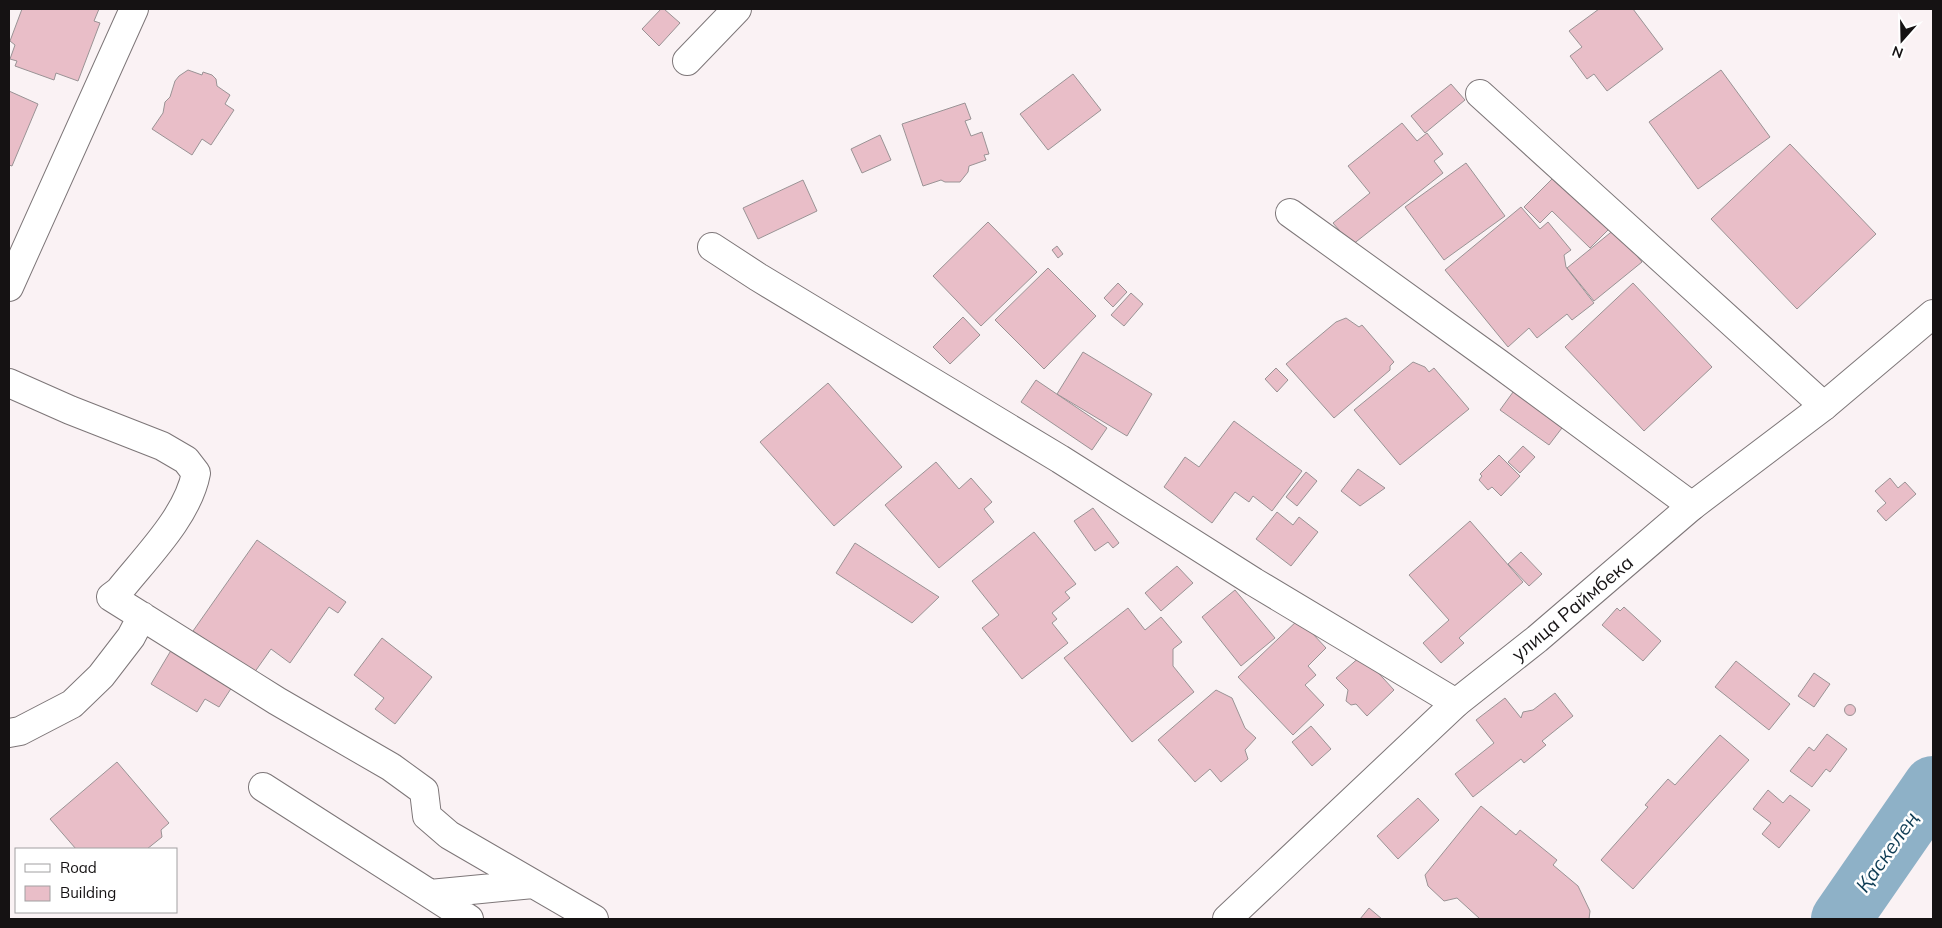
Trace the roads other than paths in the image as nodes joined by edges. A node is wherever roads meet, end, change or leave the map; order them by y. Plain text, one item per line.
1 (134, 9) edge
2 (737, 9) edge
3 (687, 61) dead end
4 (1480, 94) dead end
5 (1290, 213) dead end
6 (712, 247) dead end
7 (9, 288) edge
8 (1933, 314) edge
9 (9, 382) edge
10 (1824, 406) junction
11 (1692, 506) junction
12 (142, 616) junction
13 (1456, 703) junction
14 (9, 733) edge
15 (263, 787) dead end
16 (533, 884) junction
17 (430, 894) junction
18 (469, 919) edge
19 (594, 919) edge
20 (1228, 919) edge

1 - 7 street
2 - 3 street
4 - 10 street
5 - 11 street
6 - 13 street
8 - 10 street, улица Раймбека
9 - 12 street
10 - 11 street, улица Раймбека
11 - 13 street, улица Раймбека
12 - 14 street
12 - 16 street
13 - 20 street, улица Раймбека
15 - 17 street
16 - 17 street
16 - 19 street
17 - 18 street

